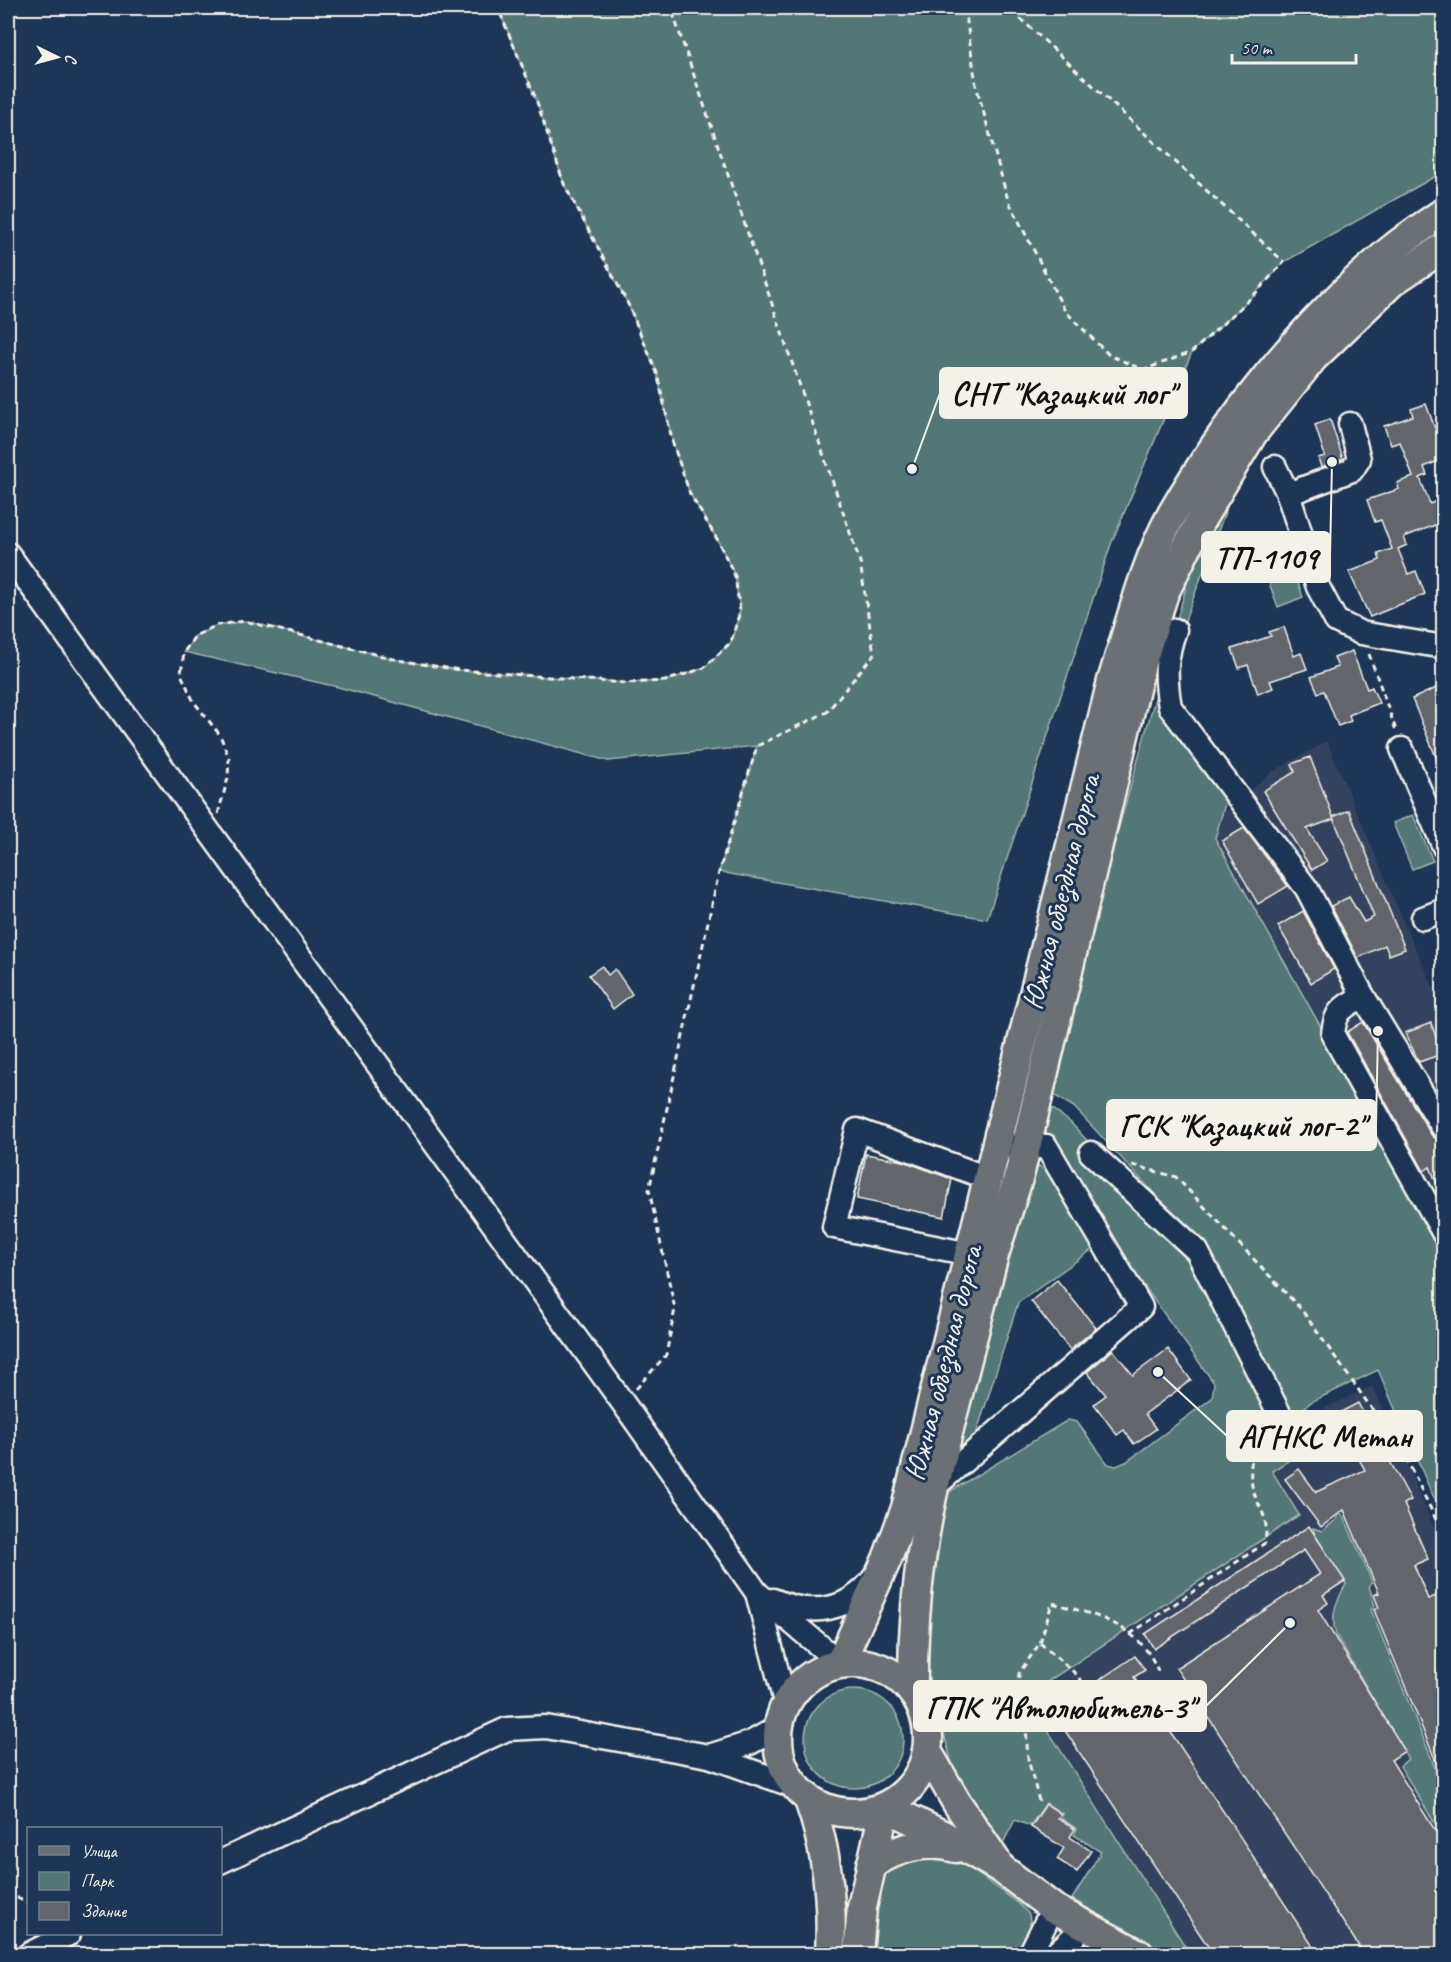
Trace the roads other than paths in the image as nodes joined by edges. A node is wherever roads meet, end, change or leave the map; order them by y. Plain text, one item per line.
1 (1443, 212) edge
2 (1443, 247) edge
3 (1350, 424) dead end
4 (1275, 468) dead end
5 (1288, 494) junction
6 (8, 554) edge
7 (1175, 630) dead end
8 (1443, 647) edge
9 (1402, 749) road end
10 (1443, 846) edge
11 (1363, 996) junction
12 (1443, 1129) edge
13 (1011, 1146) junction
14 (1091, 1153) dead end
15 (990, 1179) junction
16 (1443, 1234) edge
17 (970, 1254) junction
18 (1285, 1425) dead end
19 (934, 1487) junction
20 (887, 1559) junction
21 (757, 1593) junction
22 (840, 1663) junction
23 (913, 1693) junction
24 (782, 1715) junction
25 (927, 1751) junction
26 (709, 1756) junction
27 (801, 1793) junction
28 (885, 1807) junction
29 (222, 1862) edge
30 (871, 1865) junction
31 (1003, 1870) junction
32 (1053, 1908) junction
33 (1085, 1926) junction
34 (67, 1935) edge
35 (38, 1953) edge
36 (830, 1954) edge
37 (858, 1954) edge
38 (1030, 1954) edge
39 (1055, 1954) edge
40 (1139, 1954) edge

1 - 13 main road, Южная объездная дорога
2 - 13 main road, Южная объездная дорога
3 - 5 street
4 - 5 street
5 - 8 street
6 - 21 street
7 - 11 street
9 - 10 street
11 - 12 street
11 - 16 street
13 - 15 main road, Южная объездная дорога
13 - 19 main road, Южная объездная дорога
13 - 19 street
14 - 18 street
15 - 17 main road, Южная объездная дорога
15 - 17 street
17 - 20 main road, Южная объездная дорога
19 - 23 main road, Южная объездная дорога
20 - 21 street
20 - 22 main road, Южная объездная дорога
21 - 22 street
21 - 24 street
22 - 23 main road
22 - 24 main road
23 - 25 main road
24 - 26 street
24 - 27 main road
25 - 28 main road
25 - 31 main road
26 - 27 street
26 - 29 street
27 - 28 main road
27 - 36 main road
28 - 30 main road
28 - 31 main road
30 - 31 main road
30 - 37 main road
31 - 32 main road
32 - 33 main road
32 - 38 street
33 - 39 street
33 - 40 main road
34 - 35 street

